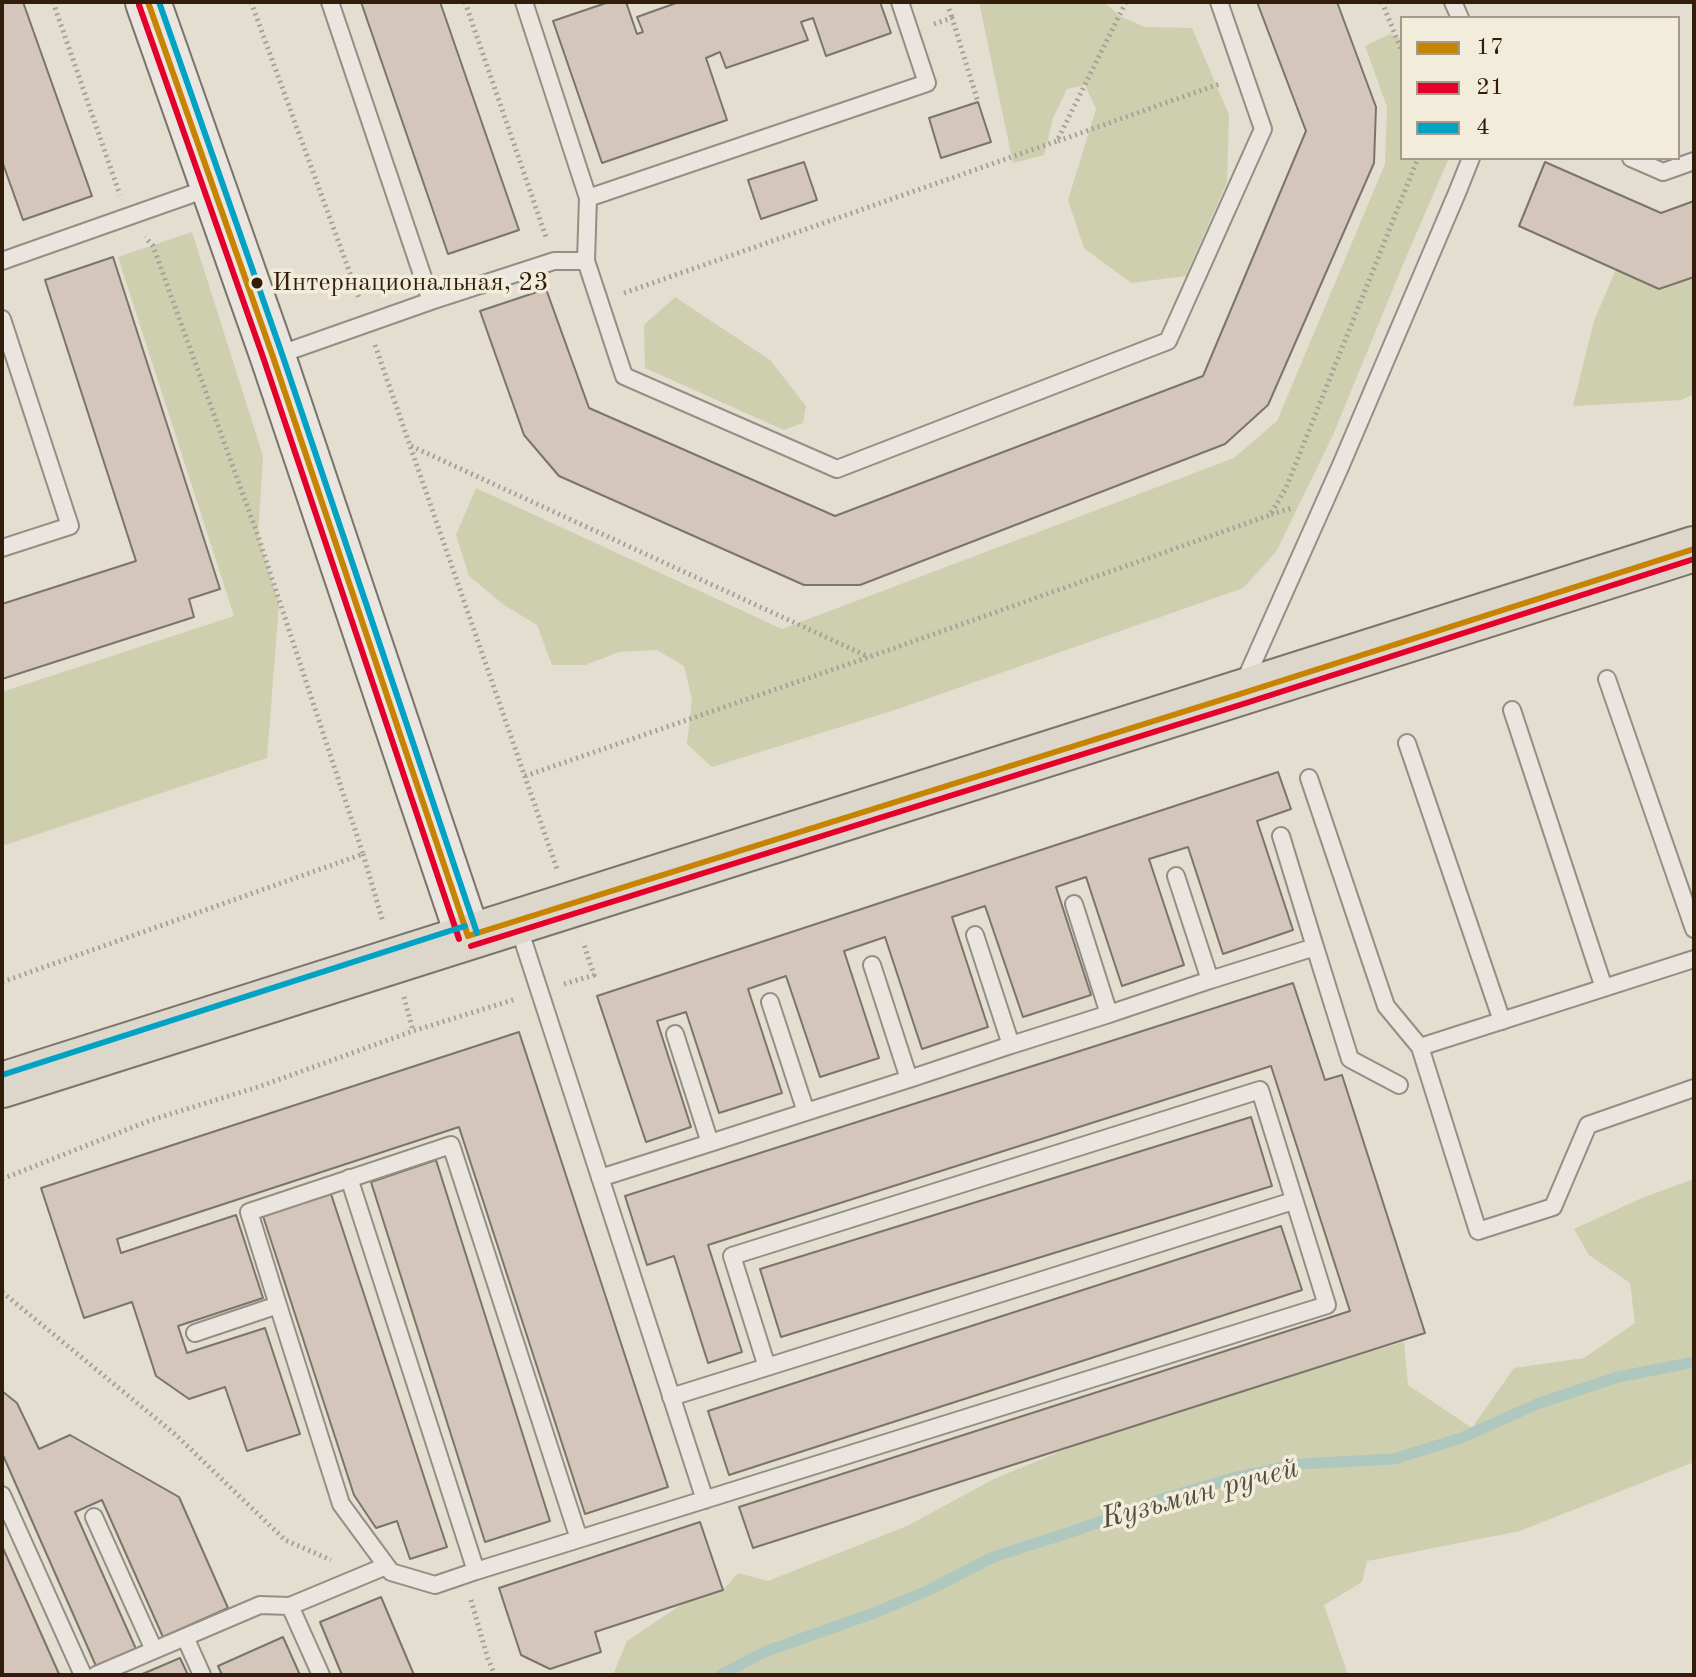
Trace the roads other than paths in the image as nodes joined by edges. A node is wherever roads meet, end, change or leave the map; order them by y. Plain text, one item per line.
1 (148, 2) edge
2 (330, 2) edge
3 (524, 2) edge
4 (900, 2) edge
5 (1219, 2) edge
6 (1470, 160) edge
7 (1636, 160) edge
8 (1694, 161) edge
9 (214, 187) junction
10 (588, 198) junction
11 (2, 261) edge
12 (586, 261) junction
13 (431, 301) junction
14 (2, 319) edge
15 (273, 357) junction
16 (2, 548) edge
17 (1694, 549) edge
18 (1607, 679) dead end
19 (1240, 694) junction
20 (1512, 710) dead end
21 (1407, 743) dead end
22 (1309, 778) dead end
23 (1281, 836) dead end
24 (1176, 876) dead end
25 (1074, 904) dead end
26 (516, 921) junction
27 (1694, 929) edge
28 (975, 935) dead end
29 (468, 936) junction
30 (1315, 947) junction
31 (1694, 959) edge
32 (872, 965) dead end
33 (1210, 980) junction
34 (1604, 988) junction
35 (770, 1002) dead end
36 (1109, 1014) junction
37 (1502, 1021) junction
38 (675, 1034) dead end
39 (1011, 1045) junction
40 (1420, 1047) junction
41 (909, 1079) junction
42 (2, 1085) edge
43 (1399, 1085) dead end
44 (1694, 1088) edge
45 (806, 1112) junction
46 (710, 1143) junction
47 (349, 1178) junction
48 (600, 1178) junction
49 (1293, 1201) junction
50 (278, 1305) junction
51 (195, 1333) dead end
52 (767, 1367) junction
53 (671, 1397) junction
54 (2, 1495) edge
55 (705, 1500) junction
56 (94, 1517) dead end
57 (579, 1539) junction
58 (386, 1566) junction
59 (470, 1574) junction
60 (290, 1606) junction
61 (185, 1637) junction
62 (154, 1650) junction
63 (83, 1675) edge
64 (96, 1675) edge
65 (202, 1675) edge
66 (321, 1675) edge

1 - 9 main road
2 - 13 lane
3 - 10 lane
4 - 10 lane
5 - 12 lane
6 - 19 lane
7 - 8 lane
9 - 11 lane
9 - 15 main road
10 - 12 lane
12 - 13 lane
13 - 15 lane
14 - 16 lane
15 - 29 main road
17 - 19 main road
18 - 27 lane
19 - 26 main road
20 - 34 lane
21 - 37 lane
22 - 40 lane
23 - 30 lane
24 - 33 lane
25 - 36 lane
26 - 29 main road
26 - 48 lane
28 - 39 lane
29 - 42 main road
30 - 33 lane
30 - 43 lane
31 - 34 lane
32 - 41 lane
33 - 36 lane
34 - 37 lane
35 - 45 lane
36 - 39 lane
37 - 40 lane
38 - 46 lane
39 - 41 lane
40 - 44 lane
41 - 45 lane
45 - 46 lane
46 - 48 lane
47 - 50 lane
47 - 57 lane
47 - 59 lane
48 - 53 lane
49 - 52 lane
49 - 52 lane
49 - 55 lane
50 - 51 lane
50 - 58 lane
52 - 53 lane
53 - 55 lane
54 - 63 lane
55 - 57 lane
56 - 62 lane
57 - 59 lane
58 - 59 lane
58 - 60 lane
60 - 61 lane
60 - 66 lane
61 - 62 lane
61 - 65 lane
62 - 64 lane

